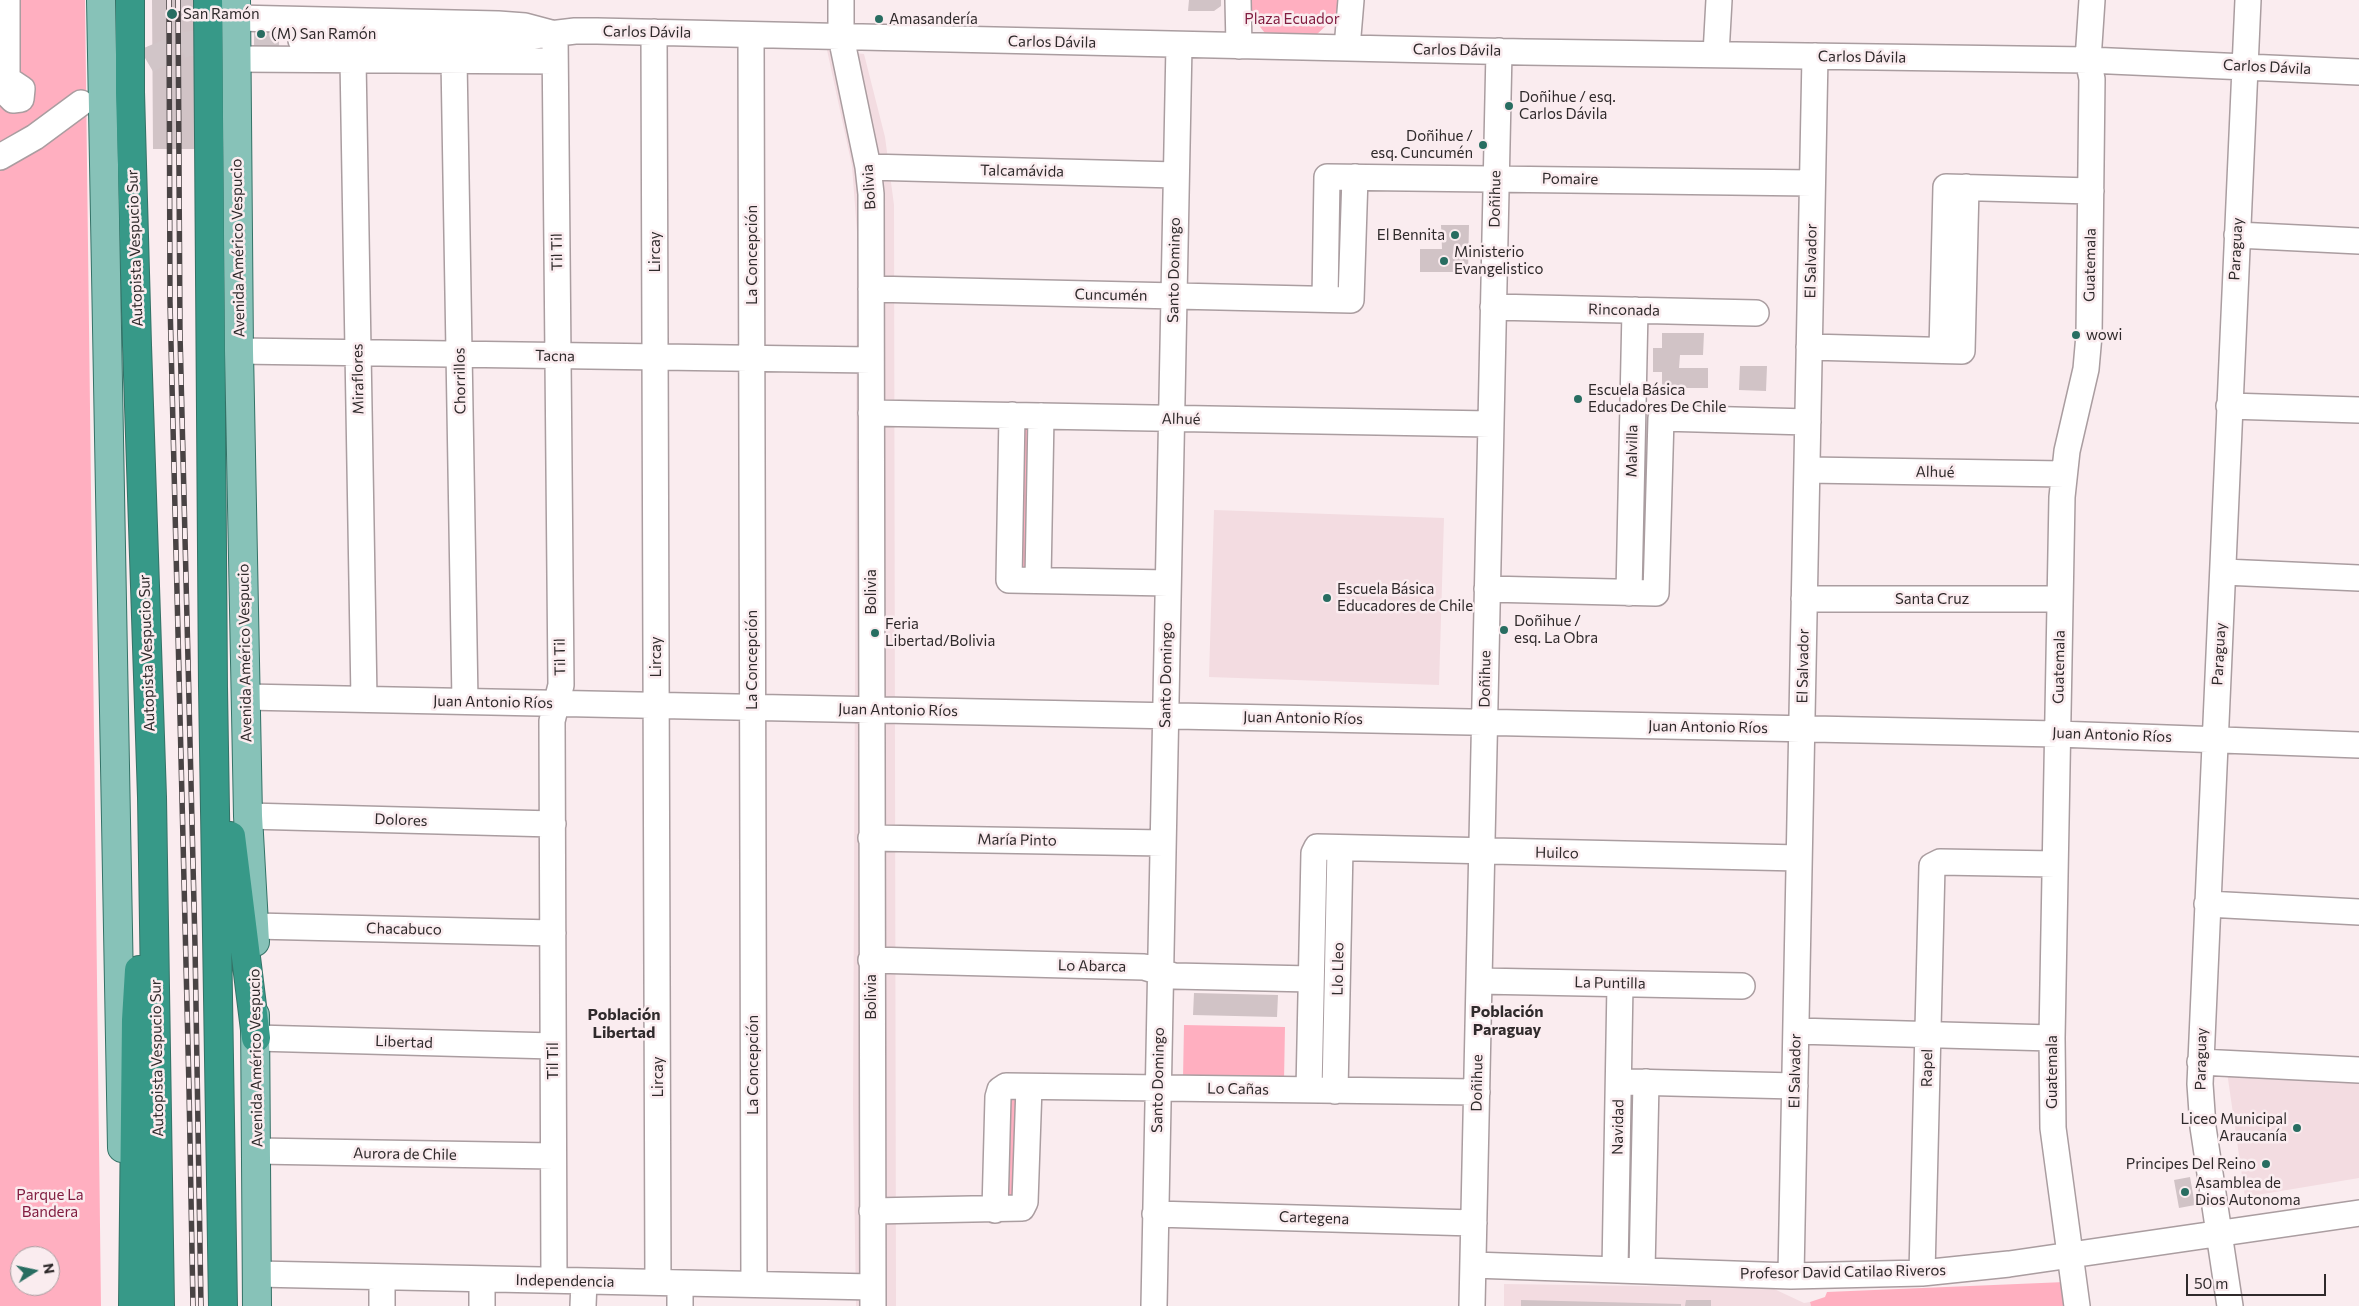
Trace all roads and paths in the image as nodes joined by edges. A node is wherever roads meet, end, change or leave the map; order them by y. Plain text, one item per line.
1 (7, 0) edge
2 (101, 0) edge
3 (130, 0) edge
4 (208, 0) edge
5 (841, 0) edge
6 (1238, 0) edge
7 (1350, 0) edge
8 (1720, 0) edge
9 (2092, 0) edge
10 (2248, 0) edge
11 (236, 9) edge
12 (654, 32) junction
13 (554, 34) junction
14 (751, 35) junction
15 (841, 37) junction
16 (301, 40) tunnel mouth
17 (1179, 45) junction
18 (1238, 46) junction
19 (1347, 48) junction
20 (1498, 51) junction
21 (1716, 54) junction
22 (1815, 56) junction
23 (236, 59) junction
24 (353, 60) junction
25 (454, 60) junction
26 (2088, 60) junction
27 (555, 61) junction
28 (2245, 66) junction
29 (2359, 72) edge
30 (7, 79) dead end
31 (81, 104) dead end
32 (0, 157) edge
33 (868, 167) junction
34 (1176, 175) junction
35 (1355, 177) junction
36 (1496, 178) junction
37 (1812, 183) junction
38 (2091, 191) junction
39 (2237, 235) junction
40 (2359, 240) edge
41 (871, 289) junction
42 (1174, 296) junction
43 (1325, 299) junction
44 (1493, 307) junction
45 (1635, 310) junction
46 (1756, 313) dead end
47 (1809, 347) junction
48 (239, 351) junction
49 (358, 353) junction
50 (459, 354) junction
51 (558, 356) junction
52 (655, 357) junction
53 (752, 359) junction
54 (870, 360) junction
55 (2229, 406) junction
56 (2359, 410) edge
57 (871, 413) junction
58 (1012, 416) junction
59 (1041, 416) junction
60 (1171, 419) junction
61 (1808, 422) junction
62 (1490, 424) junction
63 (1807, 470) junction
64 (2064, 474) junction
65 (2224, 572) junction
66 (2359, 578) edge
67 (1038, 580) junction
68 (1168, 582) junction
69 (1487, 589) junction
70 (1629, 592) junction
71 (1804, 599) junction
72 (2060, 599) junction
73 (213, 687) junction
74 (246, 697) junction
75 (364, 699) junction
76 (465, 701) junction
77 (557, 703) junction
78 (656, 705) junction
79 (752, 707) junction
80 (871, 710) junction
81 (1165, 715) junction
82 (1484, 722) junction
83 (1802, 729) junction
84 (2058, 734) junction
85 (2214, 738) junction
86 (2359, 745) edge
87 (152, 797) junction
88 (248, 816) junction
89 (553, 824) junction
90 (871, 838) junction
91 (1163, 843) junction
92 (1316, 848) joint
93 (1340, 848) junction
94 (1482, 851) junction
95 (1799, 858) junction
96 (2055, 864) junction
97 (2207, 904) junction
98 (2359, 912) edge
99 (255, 926) junction
100 (553, 933) junction
101 (871, 960) junction
102 (1160, 972) junction
103 (1311, 979) junction
104 (1479, 981) junction
105 (1620, 984) junction
106 (1742, 986) dead end
107 (1796, 1031) junction
108 (1928, 1035) junction
109 (256, 1038) junction
110 (2052, 1038) junction
111 (553, 1046) junction
112 (2200, 1062) junction
113 (2359, 1070) edge
114 (1618, 1081) junction
115 (1646, 1082) junction
116 (1795, 1086) junction
117 (1029, 1087) junction
118 (1158, 1088) junction
119 (1309, 1090) junction
120 (1335, 1091) junction
121 (1476, 1092) junction
122 (257, 1151) junction
123 (553, 1156) junction
124 (995, 1210) junction
125 (872, 1211) junction
126 (2359, 1213) edge
127 (1155, 1214) junction
128 (1474, 1223) junction
129 (2219, 1233) junction
130 (2069, 1255) junction
131 (1473, 1265) junction
132 (1615, 1270) junction
133 (1642, 1271) junction
134 (1922, 1273) junction
135 (257, 1274) junction
136 (1791, 1276) junction
137 (382, 1277) junction
138 (482, 1279) junction
139 (554, 1280) junction
140 (584, 1281) junction
141 (673, 1290) edge
142 (768, 1292) edge
143 (873, 1296) edge
144 (126, 1306) edge
145 (133, 1306) edge
146 (160, 1306) edge
147 (223, 1306) edge
148 (257, 1306) edge
149 (382, 1306) edge
150 (482, 1306) edge
151 (583, 1306) edge
152 (1154, 1306) edge
153 (1472, 1306) edge
154 (2077, 1306) edge
155 (2230, 1306) edge

1 - 30 street
2 - 144 main road
3 - 87 highway, Autopista Vespucio Sur
4 - 73 highway
5 - 15 street, Bolivia
6 - 18 street
7 - 19 street
8 - 21 street
9 - 26 street, Guatemala
10 - 28 street, Paraguay
11 - 13 street, Carlos Dávila
11 - 23 main road, Avenida Américo Vespucio
12 - 13 street, Carlos Dávila
12 - 14 street, Carlos Dávila
12 - 52 street, Lircay
13 - 16 street, Carlos Dávila
13 - 27 street, Til Til
14 - 15 street, Carlos Dávila
14 - 53 street, La Concepción
15 - 17 street, Carlos Dávila
15 - 33 street, Bolivia
17 - 18 street, Carlos Dávila
17 - 34 street, Santo Domingo
18 - 19 street, Carlos Dávila
19 - 20 street, Carlos Dávila
20 - 21 street, Carlos Dávila
20 - 36 street, Doñihue
21 - 22 street, Carlos Dávila
22 - 26 street, Carlos Dávila
22 - 37 street, El Salvador
23 - 24 street
23 - 48 main road, Avenida Américo Vespucio
24 - 25 street
24 - 49 street, Miraflores
25 - 27 street
25 - 50 street, Chorrillos
26 - 28 street, Carlos Dávila
26 - 38 street, Guatemala
27 - 51 street, Til Til
28 - 29 street, Carlos Dávila
28 - 39 street, Paraguay
31 - 32 street
33 - 34 street, Talcamávida
33 - 41 street, Bolivia
34 - 42 street, Santo Domingo
35 - 36 street, Pomaire
35 - 43 street, Cuncumén
35 - 43 street, Pomaire
36 - 37 street, Pomaire
36 - 44 street, Doñihue
37 - 47 street, El Salvador
38 - 47 street
38 - 64 street, Guatemala
39 - 40 street
39 - 55 street, Paraguay
41 - 42 street, Cuncumén
41 - 54 street, Bolivia
42 - 43 street, Cuncumén
42 - 60 street, Santo Domingo
44 - 45 street, Rinconada
44 - 62 street, Doñihue
45 - 46 street, Rinconada
45 - 70 street, Malvilla
47 - 61 street, El Salvador
48 - 49 street, Tacna
48 - 74 main road, Avenida Américo Vespucio
49 - 50 street, Tacna
49 - 75 street, Miraflores
50 - 51 street, Tacna
50 - 76 street, Chorrillos
51 - 52 street, Tacna
51 - 77 street, Til Til
52 - 53 street, Tacna
52 - 78 street, Lircay
53 - 54 street, Tacna
53 - 79 street, La Concepción
54 - 57 street, Bolivia
55 - 56 street
55 - 65 street, Paraguay
57 - 58 street, Alhué
57 - 80 street, Bolivia
58 - 59 street, Alhué
58 - 67 street
59 - 60 street, Alhué
59 - 67 street
60 - 62 street, Alhué
60 - 68 street, Santo Domingo
61 - 63 street, El Salvador
61 - 70 street, Malvilla
62 - 69 street, Doñihue
63 - 64 street, Alhué
63 - 71 street, El Salvador
64 - 72 street, Guatemala
65 - 66 street
65 - 85 street, Paraguay
67 - 68 street
68 - 81 street, Santo Domingo
69 - 70 street
69 - 82 street, Doñihue
71 - 72 street, Santa Cruz
71 - 83 street, El Salvador
72 - 84 street, Guatemala
73 - 109 highway
73 - 147 highway
74 - 75 street, Juan Antonio Ríos
74 - 88 main road, Avenida Américo Vespucio
75 - 76 street, Juan Antonio Ríos
76 - 77 street, Juan Antonio Ríos
77 - 78 street, Juan Antonio Ríos
77 - 89 street, Til Til
78 - 79 street, Juan Antonio Ríos
78 - 141 street, Lircay
79 - 80 street, Juan Antonio Ríos
79 - 142 street, La Concepción
80 - 81 street, Juan Antonio Ríos
80 - 90 street, Bolivia
81 - 82 street, Juan Antonio Ríos
81 - 91 street, Santo Domingo
82 - 83 street, Juan Antonio Ríos
82 - 94 street, Doñihue
83 - 84 street, Juan Antonio Ríos
83 - 95 street, El Salvador
84 - 85 street, Juan Antonio Ríos
84 - 96 street, Guatemala
85 - 86 street, Juan Antonio Ríos
85 - 97 street, Paraguay
87 - 145 highway
87 - 146 highway, Autopista Vespucio Sur
88 - 89 street, Dolores
88 - 99 main road, Avenida Américo Vespucio
89 - 100 street, Til Til
90 - 91 street, María Pinto
90 - 101 street, Bolivia
91 - 102 street, Santo Domingo
92 - 93 street, Huilco
92 - 103 street, Llo Lleo
93 - 94 street, Huilco
93 - 120 street, Llo Lleo
94 - 95 street, Huilco
94 - 104 street, Doñihue
95 - 107 street, El Salvador
96 - 108 street, Rapel
96 - 110 street, Guatemala
97 - 98 street
97 - 112 street, Paraguay
99 - 100 street, Chacabuco
99 - 109 main road, Avenida Américo Vespucio
100 - 111 street, Til Til
101 - 102 street, Lo Abarca
101 - 125 street, Bolivia
102 - 103 street, Lo Abarca
102 - 118 street, Santo Domingo
103 - 119 street, Llo Lleo
104 - 105 street, La Puntilla
104 - 121 street, Doñihue
105 - 106 street, La Puntilla
105 - 114 street, Navidad
107 - 108 street
107 - 116 street, El Salvador
108 - 110 street
108 - 134 street, Rapel
109 - 111 street, Libertad
109 - 122 main road, Avenida Américo Vespucio
110 - 130 street, Guatemala
111 - 123 street, Til Til
112 - 113 street
112 - 129 street, Paraguay
114 - 115 street
114 - 132 street, Navidad
115 - 116 street
115 - 133 street, Navidad
116 - 136 street, El Salvador
117 - 118 street, Lo Cañas
117 - 124 street
117 - 124 street, Lo Cañas
118 - 119 street, Lo Cañas
118 - 127 street, Santo Domingo
119 - 120 street, Lo Cañas
120 - 121 street, Lo Cañas
121 - 128 street, Doñihue
122 - 123 street, Aurora de Chile
122 - 135 main road, Avenida Américo Vespucio
123 - 139 street, Til Til
124 - 125 street
125 - 143 street, Bolivia
126 - 129 street, Profesor David Catilao Riveros
127 - 128 street, Cartegena
127 - 152 street, Santo Domingo
128 - 131 street, Doñihue
129 - 130 street, Profesor David Catilao Riveros
129 - 155 street, Paraguay
130 - 134 street, Profesor David Catilao Riveros
130 - 154 street, Guatemala
131 - 132 street, Profesor David Catilao Riveros
131 - 153 street, Doñihue
132 - 133 street, Profesor David Catilao Riveros
133 - 136 street, Profesor David Catilao Riveros
134 - 136 street, Profesor David Catilao Riveros
135 - 137 street, Independencia
135 - 148 main road, Avenida Américo Vespucio
137 - 138 street, Independencia
137 - 149 street
138 - 139 street, Independencia
138 - 150 street
139 - 140 street, Independencia
140 - 141 street, Independencia
140 - 151 street
141 - 142 street, Independencia
142 - 143 street, Independencia

